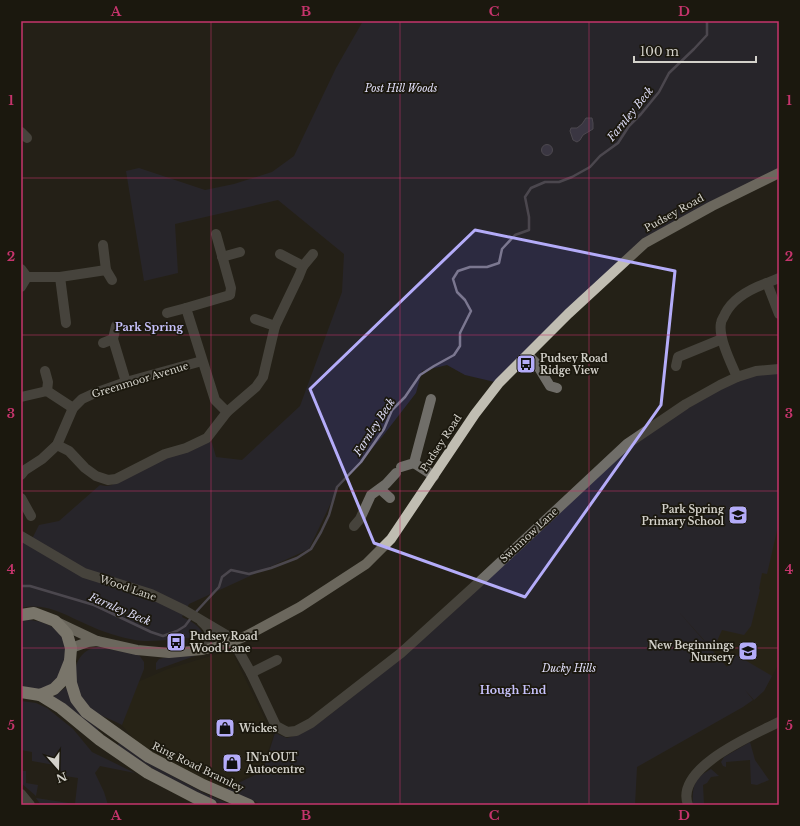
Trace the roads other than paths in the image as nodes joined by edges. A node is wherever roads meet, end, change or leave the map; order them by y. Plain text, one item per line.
1 (779, 173) edge
2 (216, 234) dead end
3 (103, 245) dead end
4 (240, 252) dead end
5 (280, 254) dead end
6 (313, 254) dead end
7 (222, 257) junction
8 (303, 266) junction
9 (106, 270) junction
10 (24, 273) edge
11 (60, 277) junction
12 (779, 278) edge
13 (112, 280) dead end
14 (767, 283) junction
15 (21, 287) edge
16 (186, 308) junction
17 (168, 313) dead end
18 (779, 314) edge
19 (255, 319) dead end
20 (66, 323) dead end
21 (116, 326) dead end
22 (275, 326) junction
23 (113, 339) junction
24 (722, 339) junction
25 (103, 343) dead end
26 (528, 355) junction
27 (202, 361) junction
28 (676, 366) dead end
29 (779, 369) edge
30 (45, 371) dead end
31 (737, 377) junction
32 (126, 382) junction
33 (557, 388) dead end
34 (47, 391) junction
35 (21, 397) edge
36 (431, 399) dead end
37 (73, 408) junction
38 (227, 412) junction
39 (57, 446) junction
40 (414, 463) junction
41 (21, 475) edge
42 (434, 476) junction
43 (380, 489) junction
44 (21, 498) edge
45 (390, 498) dead end
46 (30, 516) dead end
47 (354, 526) dead end
48 (21, 536) edge
49 (21, 615) edge
50 (55, 621) junction
51 (201, 621) junction
52 (97, 641) junction
53 (233, 641) junction
54 (71, 648) junction
55 (202, 650) junction
56 (70, 660) junction
57 (277, 660) dead end
58 (250, 673) junction
59 (21, 692) edge
60 (40, 694) junction
61 (779, 722) edge
62 (21, 794) edge
63 (30, 805) edge
64 (211, 805) edge
65 (249, 805) edge
66 (688, 805) edge

1 - 26 main road, Pudsey Road
2 - 7 street
3 - 9 street
4 - 7 street
5 - 8 street
6 - 8 street
7 - 16 street
8 - 22 street
9 - 11 street
9 - 13 street
10 - 11 street
10 - 15 street
11 - 20 street
12 - 14 street
14 - 18 street
14 - 24 street
16 - 17 street
16 - 27 street
19 - 22 street
21 - 23 street
22 - 38 street
23 - 25 street
23 - 32 street
24 - 28 street
24 - 31 street
26 - 33 street
26 - 42 main road, Pudsey Road
27 - 32 street, Greenmoor Avenue
27 - 38 street
29 - 31 street, Swinnow Lane
30 - 34 street
31 - 58 street, Swinnow Lane
32 - 37 street, Greenmoor Avenue
34 - 35 street
34 - 37 street
36 - 40 street
37 - 39 street, Greenmoor Avenue
38 - 39 street
39 - 41 street, Greenmoor Avenue
40 - 42 street
40 - 43 street
42 - 53 main road, Pudsey Road
43 - 45 street
43 - 47 street
44 - 46 street
48 - 51 street, Wood Lane
49 - 50 highway
50 - 52 main road, Pudsey Road
50 - 54 highway
51 - 53 street, Wood Lane
51 - 55 street
52 - 54 main road, Pudsey Road
52 - 55 main road, Pudsey Road
53 - 55 main road, Pudsey Road
53 - 58 street
54 - 56 highway
56 - 60 highway
56 - 65 highway, Ring Road Bramley
57 - 58 street
59 - 60 highway
60 - 64 highway
61 - 66 street
62 - 63 street

